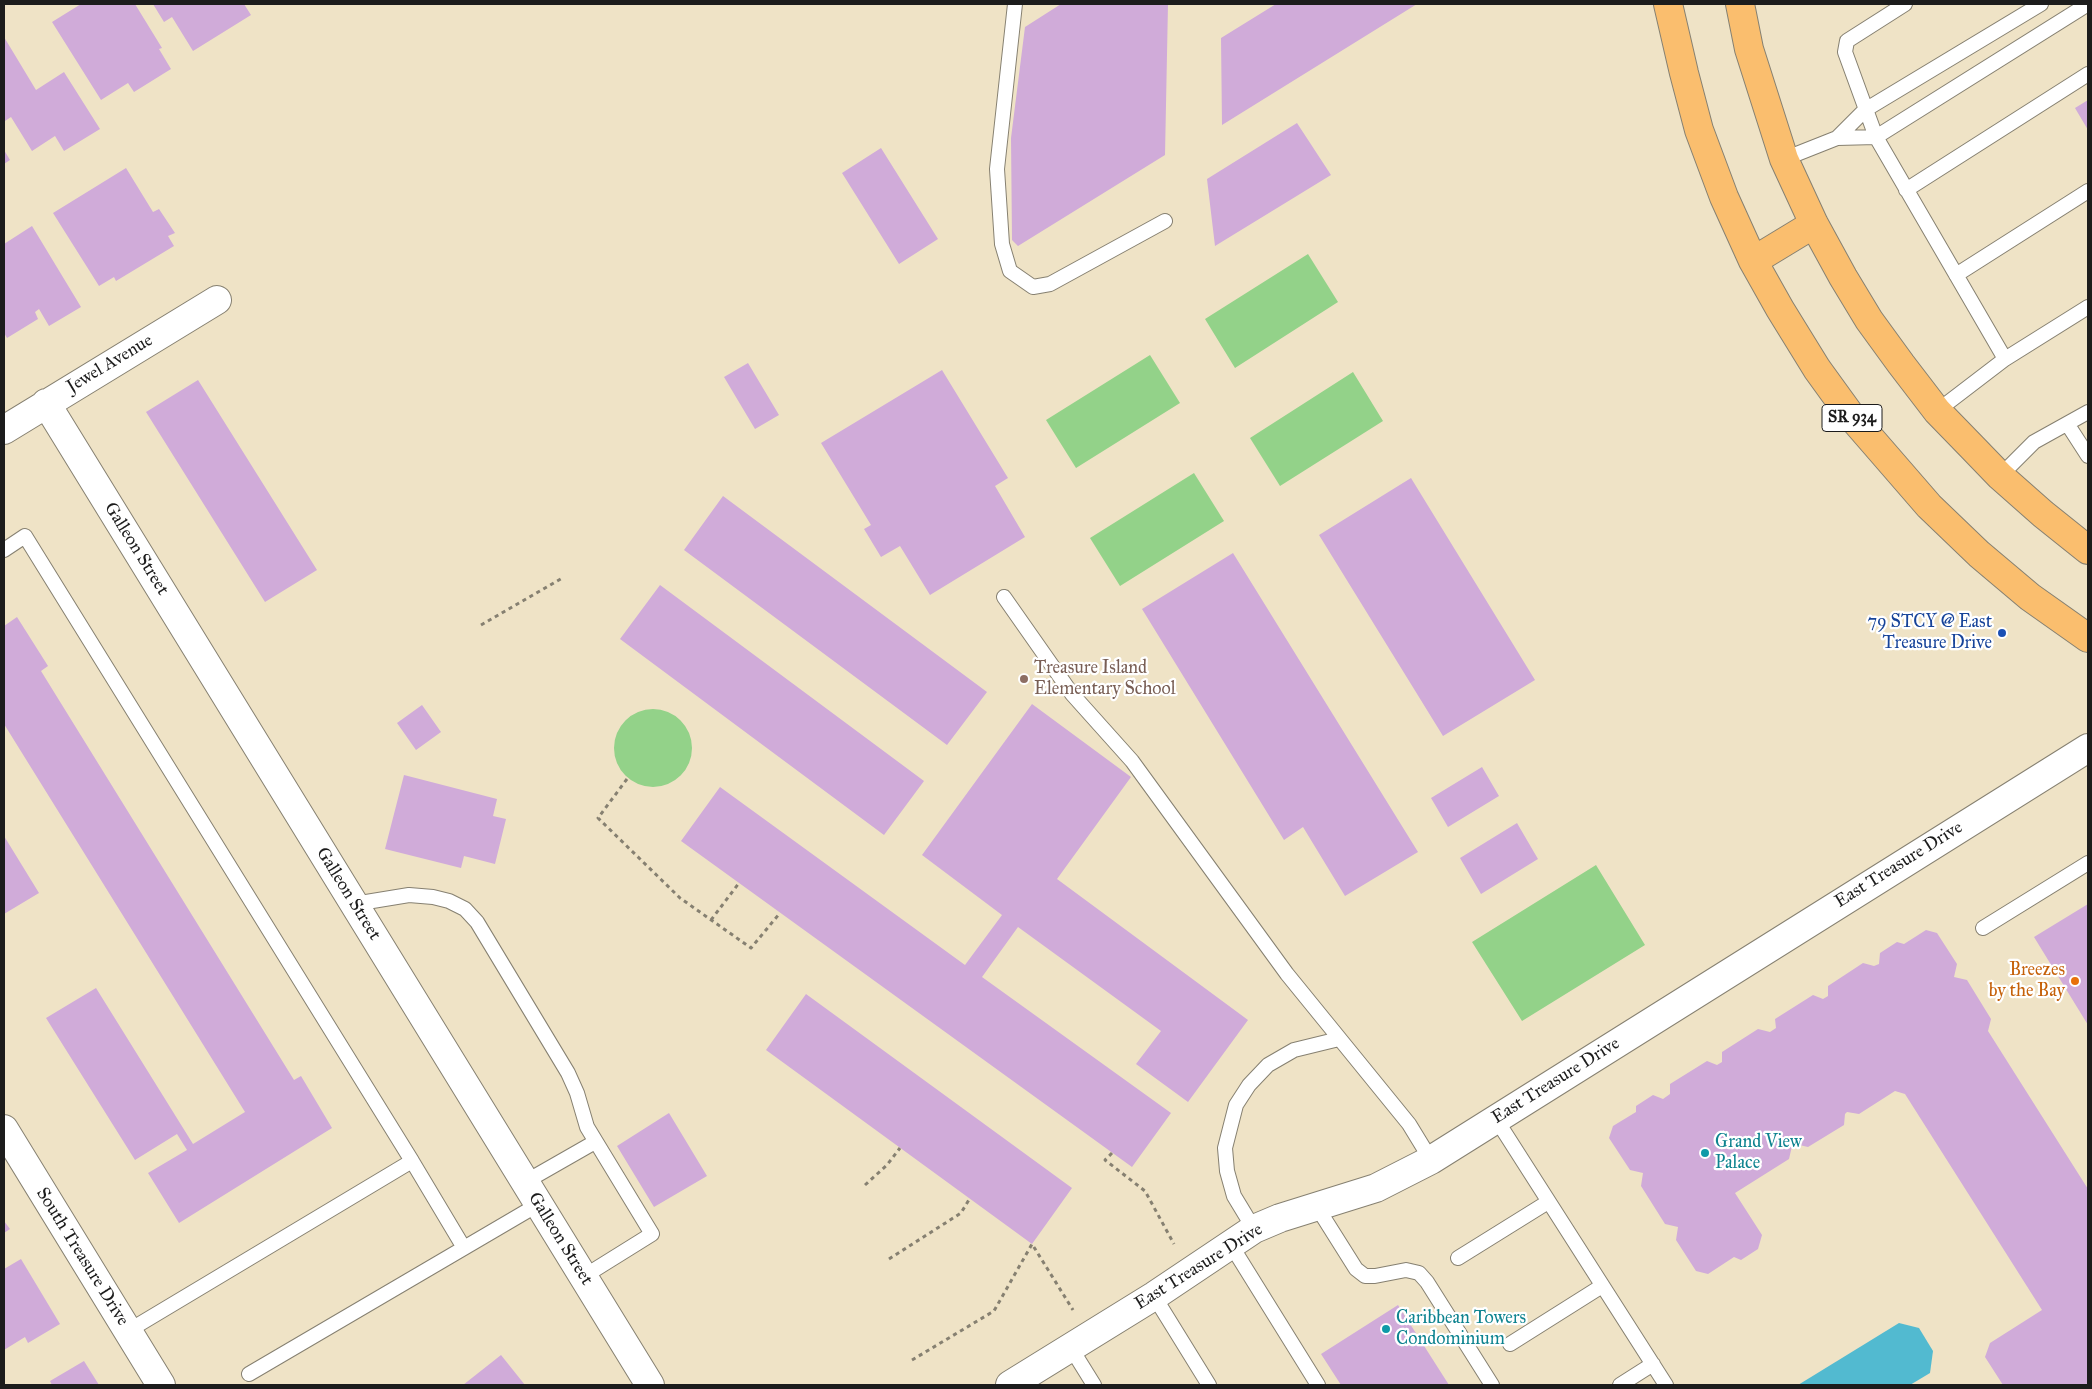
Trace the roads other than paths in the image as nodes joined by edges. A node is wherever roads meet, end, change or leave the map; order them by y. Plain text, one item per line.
1 (1015, 4) edge
2 (1668, 4) edge
3 (1740, 4) edge
4 (1905, 4) edge
5 (2040, 4) edge
6 (2088, 4) edge
7 (2088, 74) edge
8 (1865, 110) junction
9 (1876, 137) junction
10 (1837, 138) junction
11 (1784, 159) junction
12 (1906, 190) junction
13 (2088, 191) edge
14 (1166, 222) dead end
15 (1814, 224) junction
16 (1753, 261) junction
17 (1956, 276) junction
18 (217, 300) dead end
19 (2088, 307) edge
20 (2005, 359) junction
21 (46, 403) junction
22 (1937, 411) junction
23 (2088, 412) edge
24 (2068, 425) junction
25 (4, 430) edge
26 (2088, 456) edge
27 (2000, 476) junction
28 (4, 550) edge
29 (2088, 550) edge
30 (1004, 597) dead end
31 (2088, 638) edge
32 (2088, 748) edge
33 (2088, 863) edge
34 (354, 904) junction
35 (1983, 928) dead end
36 (1339, 1039) junction
37 (1496, 1119) junction
38 (4, 1129) edge
39 (595, 1142) junction
40 (1431, 1160) junction
41 (412, 1161) junction
42 (532, 1193) junction
43 (1548, 1202) junction
44 (1317, 1207) junction
45 (1254, 1229) junction
46 (1231, 1245) junction
47 (464, 1248) junction
48 (1458, 1258) dead end
49 (584, 1277) junction
50 (1602, 1286) junction
51 (1154, 1296) junction
52 (128, 1332) junction
53 (1080, 1342) junction
54 (1510, 1344) dead end
55 (1653, 1364) junction
56 (249, 1374) dead end
57 (161, 1385) edge
58 (650, 1385) edge
59 (1010, 1385) edge
60 (1094, 1385) edge
61 (1209, 1385) edge
62 (1318, 1385) edge
63 (1492, 1385) edge
64 (1620, 1385) edge
65 (1666, 1385) edge

1 - 14 lane
2 - 16 main road, SR 934
3 - 11 main road
4 - 8 lane
5 - 8 lane
6 - 9 lane
7 - 12 lane
8 - 9 lane
8 - 10 lane
9 - 10 lane
9 - 12 lane
10 - 11 lane
11 - 15 main road
12 - 17 lane
13 - 17 lane
15 - 16 main road
15 - 22 main road
16 - 31 main road, SR 934
17 - 20 lane
18 - 21 street, Jewel Avenue
19 - 20 lane
20 - 22 lane
21 - 25 street, Jewel Avenue
21 - 34 street, Galleon Street
22 - 27 main road
23 - 24 lane
24 - 26 lane
24 - 27 lane
27 - 29 main road
28 - 41 lane
30 - 36 lane
32 - 37 street, East Treasure Drive
33 - 35 lane
34 - 39 lane
34 - 42 street, Galleon Street
36 - 40 lane
36 - 45 lane
37 - 40 street, East Treasure Drive
37 - 43 lane
38 - 52 street, South Treasure Drive
39 - 42 lane
39 - 49 lane
40 - 44 street, East Treasure Drive
41 - 47 lane
41 - 52 lane
42 - 47 lane
42 - 49 street, Galleon Street
43 - 48 lane
43 - 50 lane
44 - 45 street, East Treasure Drive
44 - 63 lane
45 - 46 street, East Treasure Drive
46 - 51 street, East Treasure Drive
46 - 62 lane
47 - 56 lane
49 - 58 street, Galleon Street
50 - 54 lane
50 - 55 lane
51 - 53 street, East Treasure Drive
51 - 61 lane
52 - 57 street, South Treasure Drive
53 - 59 street, East Treasure Drive
53 - 60 lane
55 - 64 lane
55 - 65 lane

